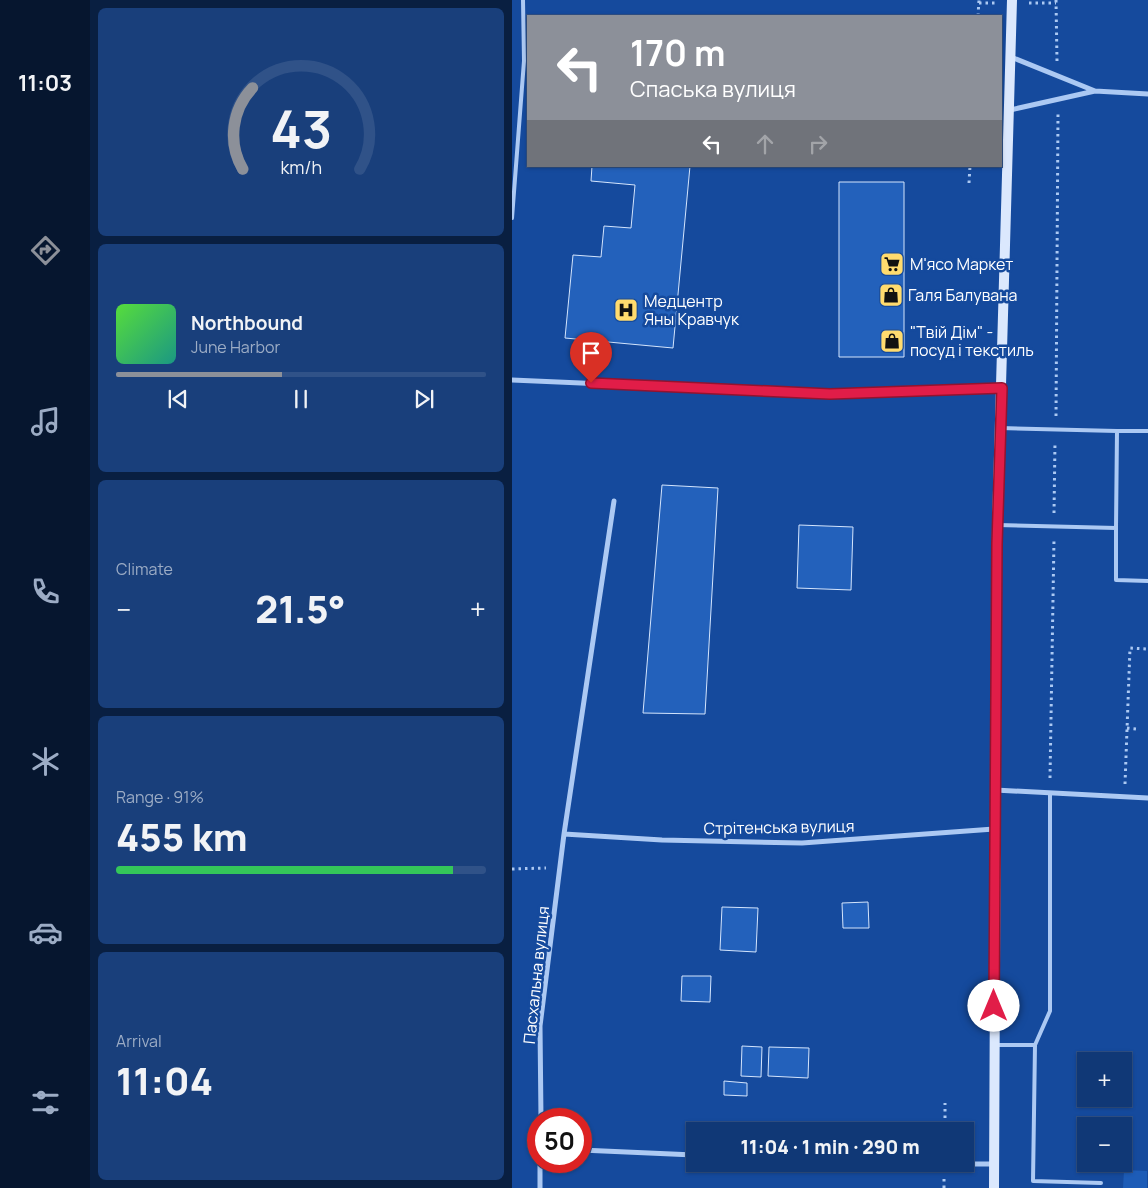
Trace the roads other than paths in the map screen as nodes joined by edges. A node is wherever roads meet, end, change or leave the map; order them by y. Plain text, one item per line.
1 (523, 0) edge
2 (1012, 0) edge
3 (1011, 57) junction
4 (1096, 91) junction
5 (1148, 94) edge
6 (1010, 110) junction
7 (512, 218) edge
8 (512, 380) edge
9 (1002, 388) junction
10 (1000, 428) junction
11 (1117, 431) junction
12 (1148, 431) edge
13 (614, 501) dead end
14 (997, 525) junction
15 (1116, 528) junction
16 (1148, 581) edge
17 (995, 790) junction
18 (1050, 794) junction
19 (1148, 798) edge
20 (994, 829) junction
21 (564, 834) junction
22 (994, 1045) junction
23 (1035, 1045) junction
24 (540, 1108) edge
25 (592, 1150) edge
26 (686, 1155) edge
27 (974, 1164) edge
28 (994, 1164) junction
29 (540, 1173) edge
30 (1101, 1184) dead end
31 (540, 1188) edge
32 (994, 1188) edge

1 - 7 lane
2 - 3 main road
3 - 4 street
3 - 6 main road
4 - 5 street
4 - 6 street
6 - 9 main road
8 - 9 street
9 - 10 main road
10 - 11 lane
10 - 14 main road
11 - 12 lane
11 - 15 lane
13 - 21 street, Пасхальна вулиця
14 - 15 lane
14 - 17 main road
15 - 16 lane
17 - 18 street
17 - 20 main road
18 - 19 street
18 - 23 lane
20 - 21 street, Стрітенська вулиця
20 - 22 main road
21 - 24 street, Пасхальна вулиця
22 - 23 lane
22 - 28 main road
23 - 30 lane
25 - 26 street
27 - 28 street
28 - 32 main road
29 - 31 street

